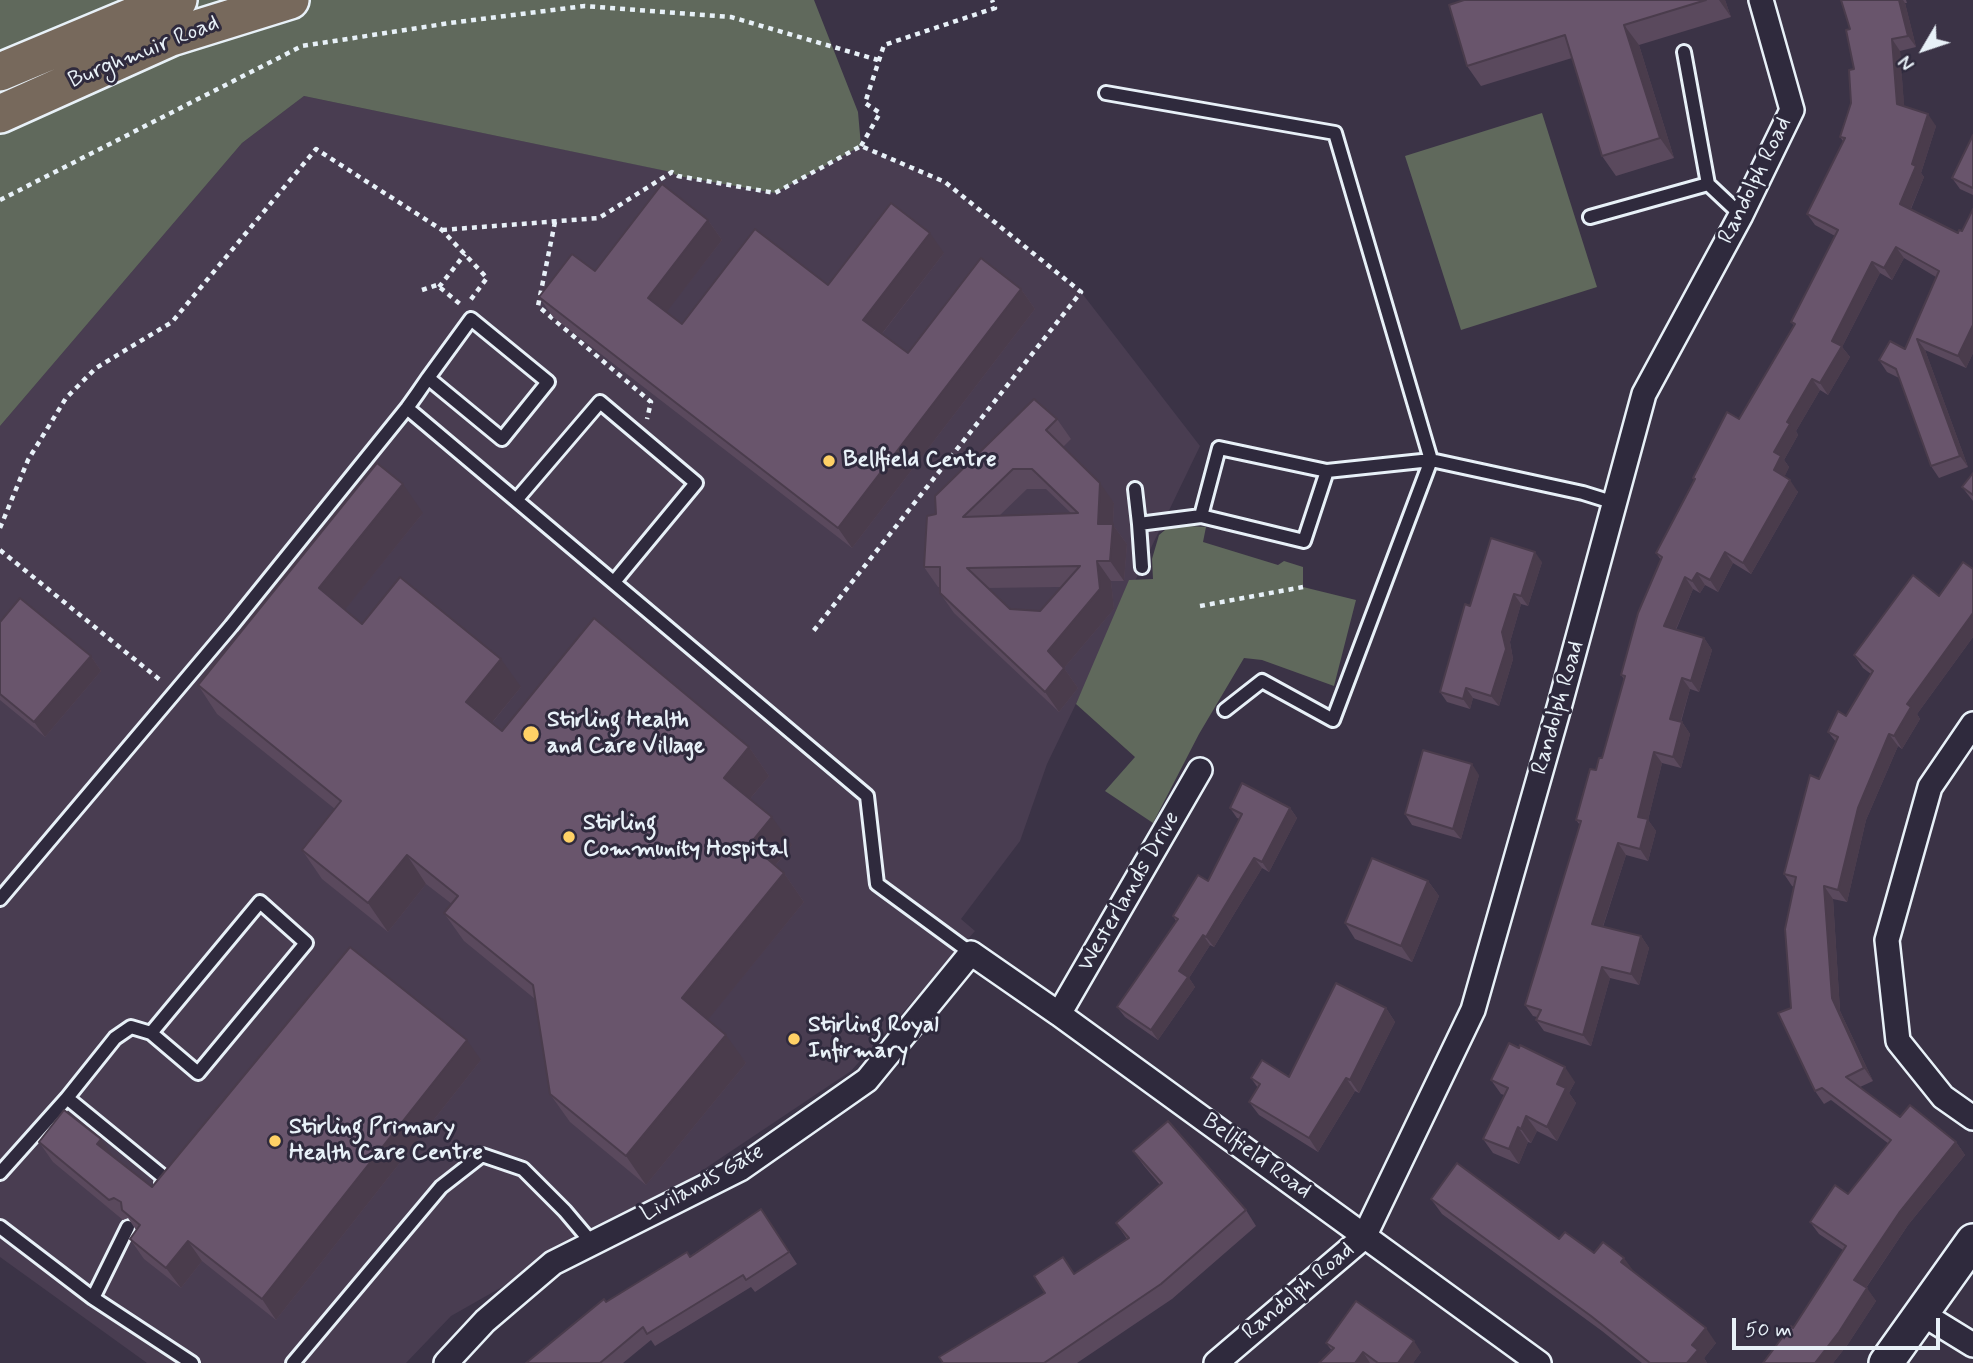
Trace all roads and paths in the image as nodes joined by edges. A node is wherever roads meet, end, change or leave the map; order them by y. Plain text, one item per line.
1 (178, 0) edge
2 (290, 0) edge
3 (992, 0) edge
4 (1761, 0) edge
5 (1684, 52) dead end
6 (878, 61) junction
7 (0, 72) edge
8 (1106, 93) dead end
9 (0, 114) edge
10 (861, 146) junction
11 (1708, 184) junction
12 (0, 200) edge
13 (1741, 215) junction
14 (1590, 218) dead end
15 (555, 222) junction
16 (442, 230) junction
17 (465, 254) junction
18 (439, 287) junction
19 (422, 290) dead end
20 (428, 378) junction
21 (407, 408) junction
22 (642, 438) junction
23 (1431, 460) junction
24 (1327, 471) junction
25 (1135, 489) dead end
26 (517, 499) junction
27 (1615, 503) junction
28 (1201, 516) junction
29 (1139, 524) junction
30 (0, 528) edge
31 (0, 550) edge
32 (1142, 567) dead end
33 (614, 582) junction
34 (1303, 587) dead end
35 (1200, 606) dead end
36 (811, 634) dead end
37 (174, 692) junction
38 (1225, 710) dead end
39 (1973, 724) edge
40 (1200, 770) dead end
41 (0, 899) edge
42 (971, 953) junction
43 (1059, 1014) junction
44 (151, 1034) junction
45 (67, 1098) junction
46 (1973, 1118) edge
47 (0, 1173) edge
48 (162, 1182) edge
49 (0, 1227) edge
50 (128, 1227) edge
51 (1364, 1237) junction
52 (1973, 1241) edge
53 (592, 1243) junction
54 (93, 1298) junction
55 (1921, 1313) junction
56 (1973, 1345) edge
57 (192, 1363) edge
58 (293, 1363) edge
59 (446, 1363) edge
60 (1216, 1363) edge
61 (1539, 1363) edge
62 (1886, 1363) edge

1 - 7 main road, Burghmuir Road
2 - 9 main road, Burghmuir Road
3 - 6 path
4 - 13 street, Randolph Road
5 - 11 lane
6 - 10 path
6 - 12 path
8 - 23 lane
10 - 15 path
10 - 36 path
11 - 13 lane
11 - 14 lane
13 - 27 street, Randolph Road
15 - 16 path
15 - 22 path
16 - 17 path
16 - 30 path
17 - 18 path
17 - 18 path
18 - 19 path
20 - 20 lane
20 - 21 lane
21 - 26 lane
21 - 37 lane
22 - 26 lane
22 - 33 lane
23 - 24 lane
23 - 27 lane
23 - 38 lane
24 - 28 lane
24 - 28 lane
25 - 29 lane
26 - 33 lane
27 - 51 street, Randolph Road
28 - 29 lane
29 - 32 lane
31 - 37 path
33 - 42 lane
34 - 35 path
37 - 41 lane
39 - 46 street
40 - 43 street, Westerlands Drive
42 - 43 street, Bellfield Road
42 - 53 street, Livilands Gate
43 - 51 street, Bellfield Road
44 - 44 lane
44 - 45 lane
45 - 47 lane
45 - 48 lane
49 - 54 lane
50 - 54 lane
51 - 60 street, Randolph Road
51 - 61 street, Bellfield Road
52 - 55 main road
53 - 58 lane
53 - 59 street, Livilands Gate
54 - 57 lane
55 - 56 street
55 - 62 main road

